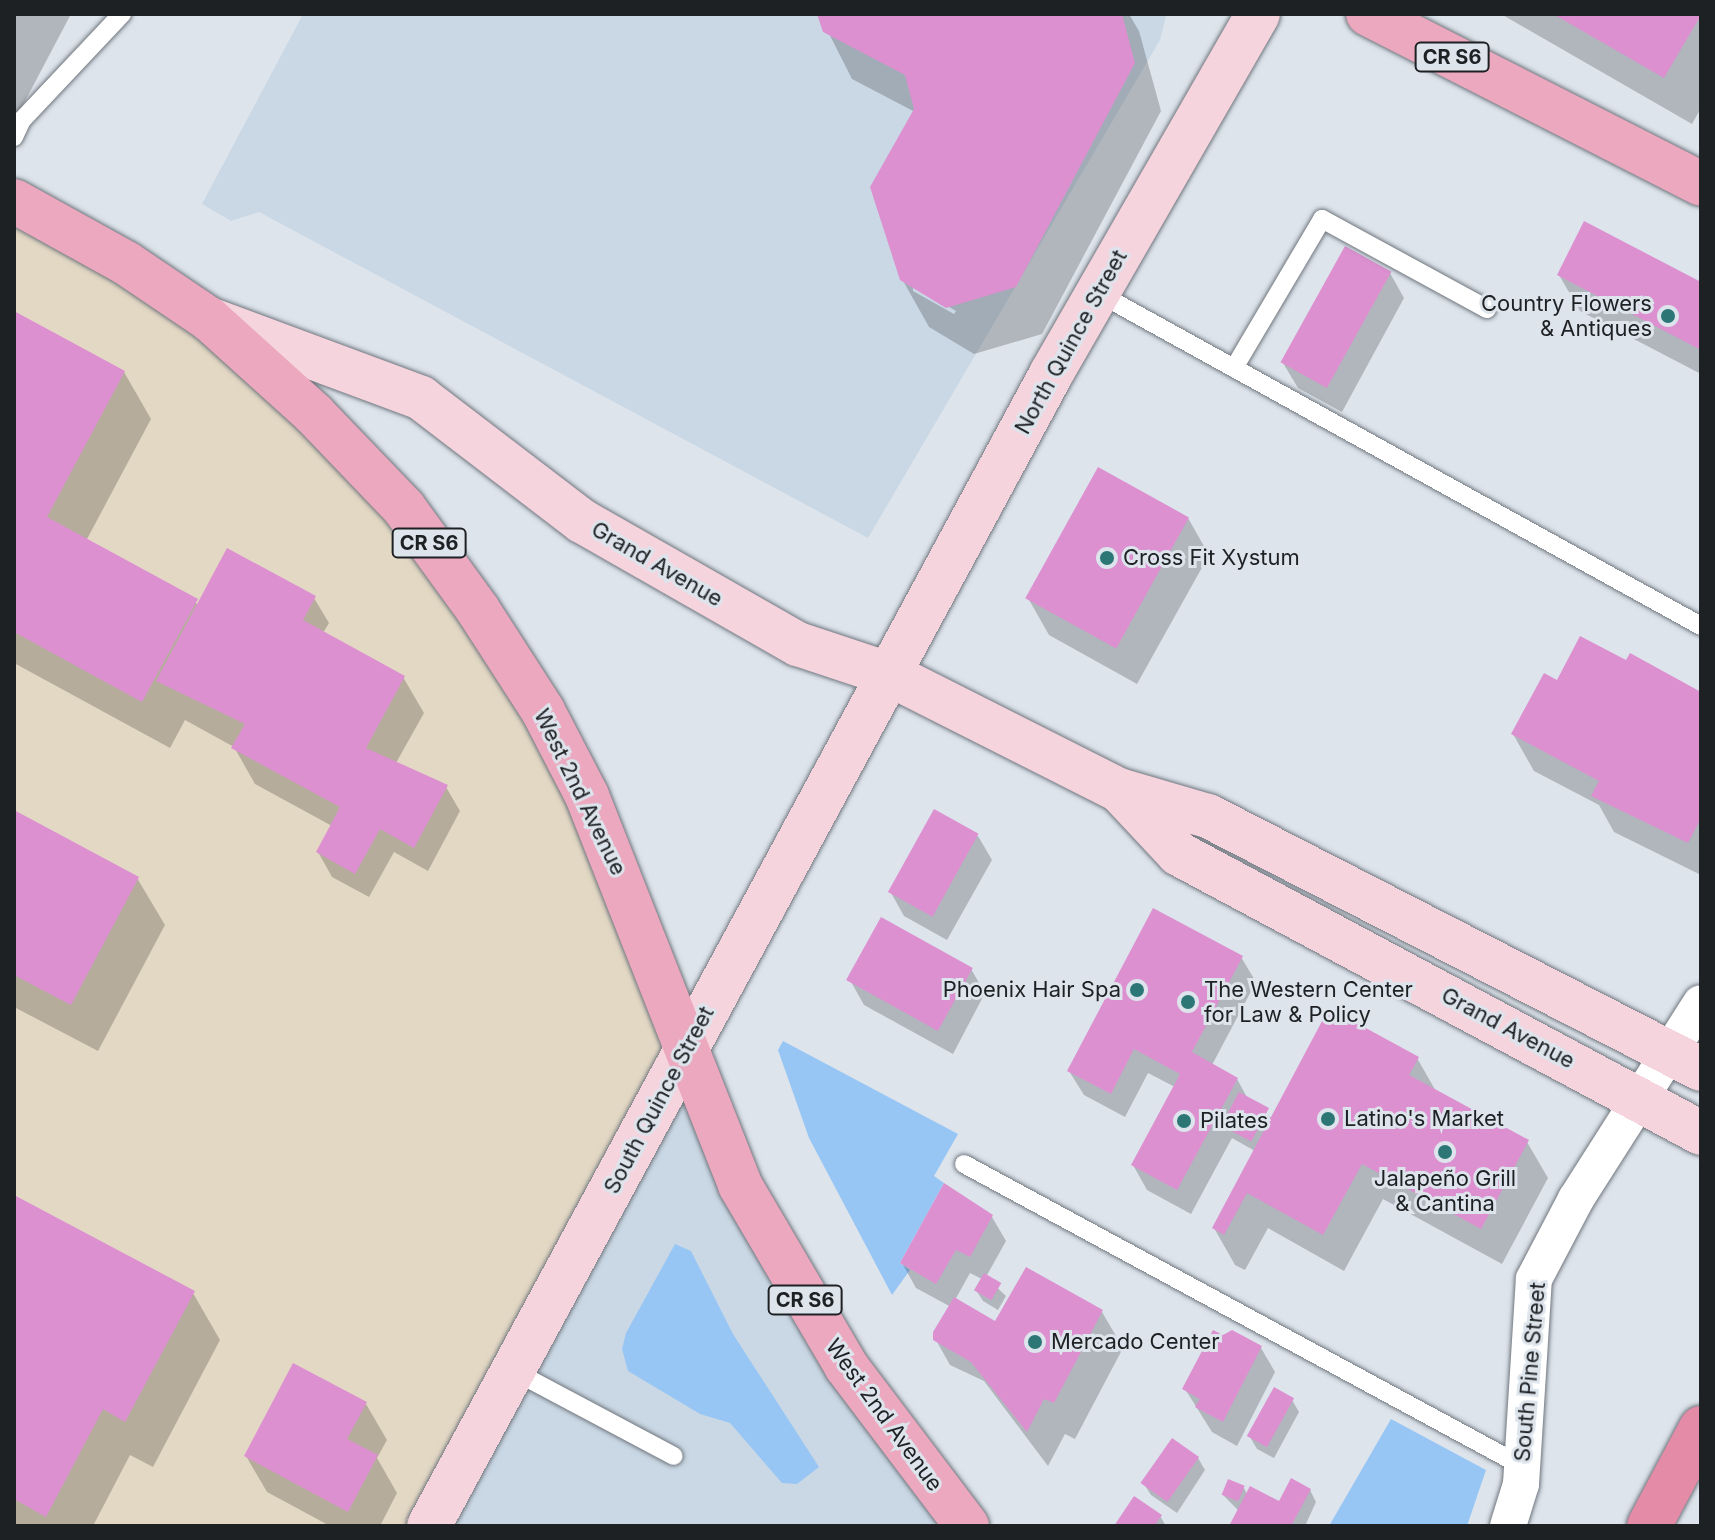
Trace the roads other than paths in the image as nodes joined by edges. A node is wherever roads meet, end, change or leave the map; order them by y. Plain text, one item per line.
1 (122, 14) edge
2 (1258, 14) edge
3 (1368, 14) edge
4 (14, 137) edge
5 (1701, 184) edge
6 (14, 201) edge
7 (1098, 293) junction
8 (1487, 309) dead end
9 (209, 319) junction
10 (1234, 368) junction
11 (1701, 626) edge
12 (891, 675) junction
13 (1119, 790) junction
14 (1701, 1003) edge
15 (687, 1048) junction
16 (1686, 1061) edge
17 (1641, 1100) junction
18 (1701, 1133) edge
19 (964, 1164) dead end
20 (512, 1370) junction
21 (1701, 1428) edge
22 (674, 1456) dead end
23 (1522, 1466) junction
24 (429, 1526) edge
25 (967, 1526) edge
26 (1508, 1526) edge
27 (1649, 1526) edge

1 - 4 lane
2 - 7 main road, North Quince Street
3 - 5 main road, CR S6
6 - 9 main road, West 2nd Avenue / CR S6
7 - 10 lane
7 - 12 main road, North Quince Street
8 - 10 lane
9 - 12 main road, Grand Avenue
9 - 15 main road, West 2nd Avenue / CR S6
10 - 11 lane
12 - 13 main road, Grand Avenue
12 - 15 main road, South Quince Street
13 - 16 main road, Grand Avenue
13 - 17 main road, Grand Avenue
14 - 16 street, South Pine Street
15 - 20 main road, South Quince Street
15 - 25 main road, West 2nd Avenue / CR S6
16 - 17 street, South Pine Street
17 - 18 main road, Grand Avenue
17 - 23 street, South Pine Street
19 - 23 lane
20 - 22 lane
20 - 24 main road, South Quince Street
21 - 27 highway
23 - 26 street, South Pine Street

